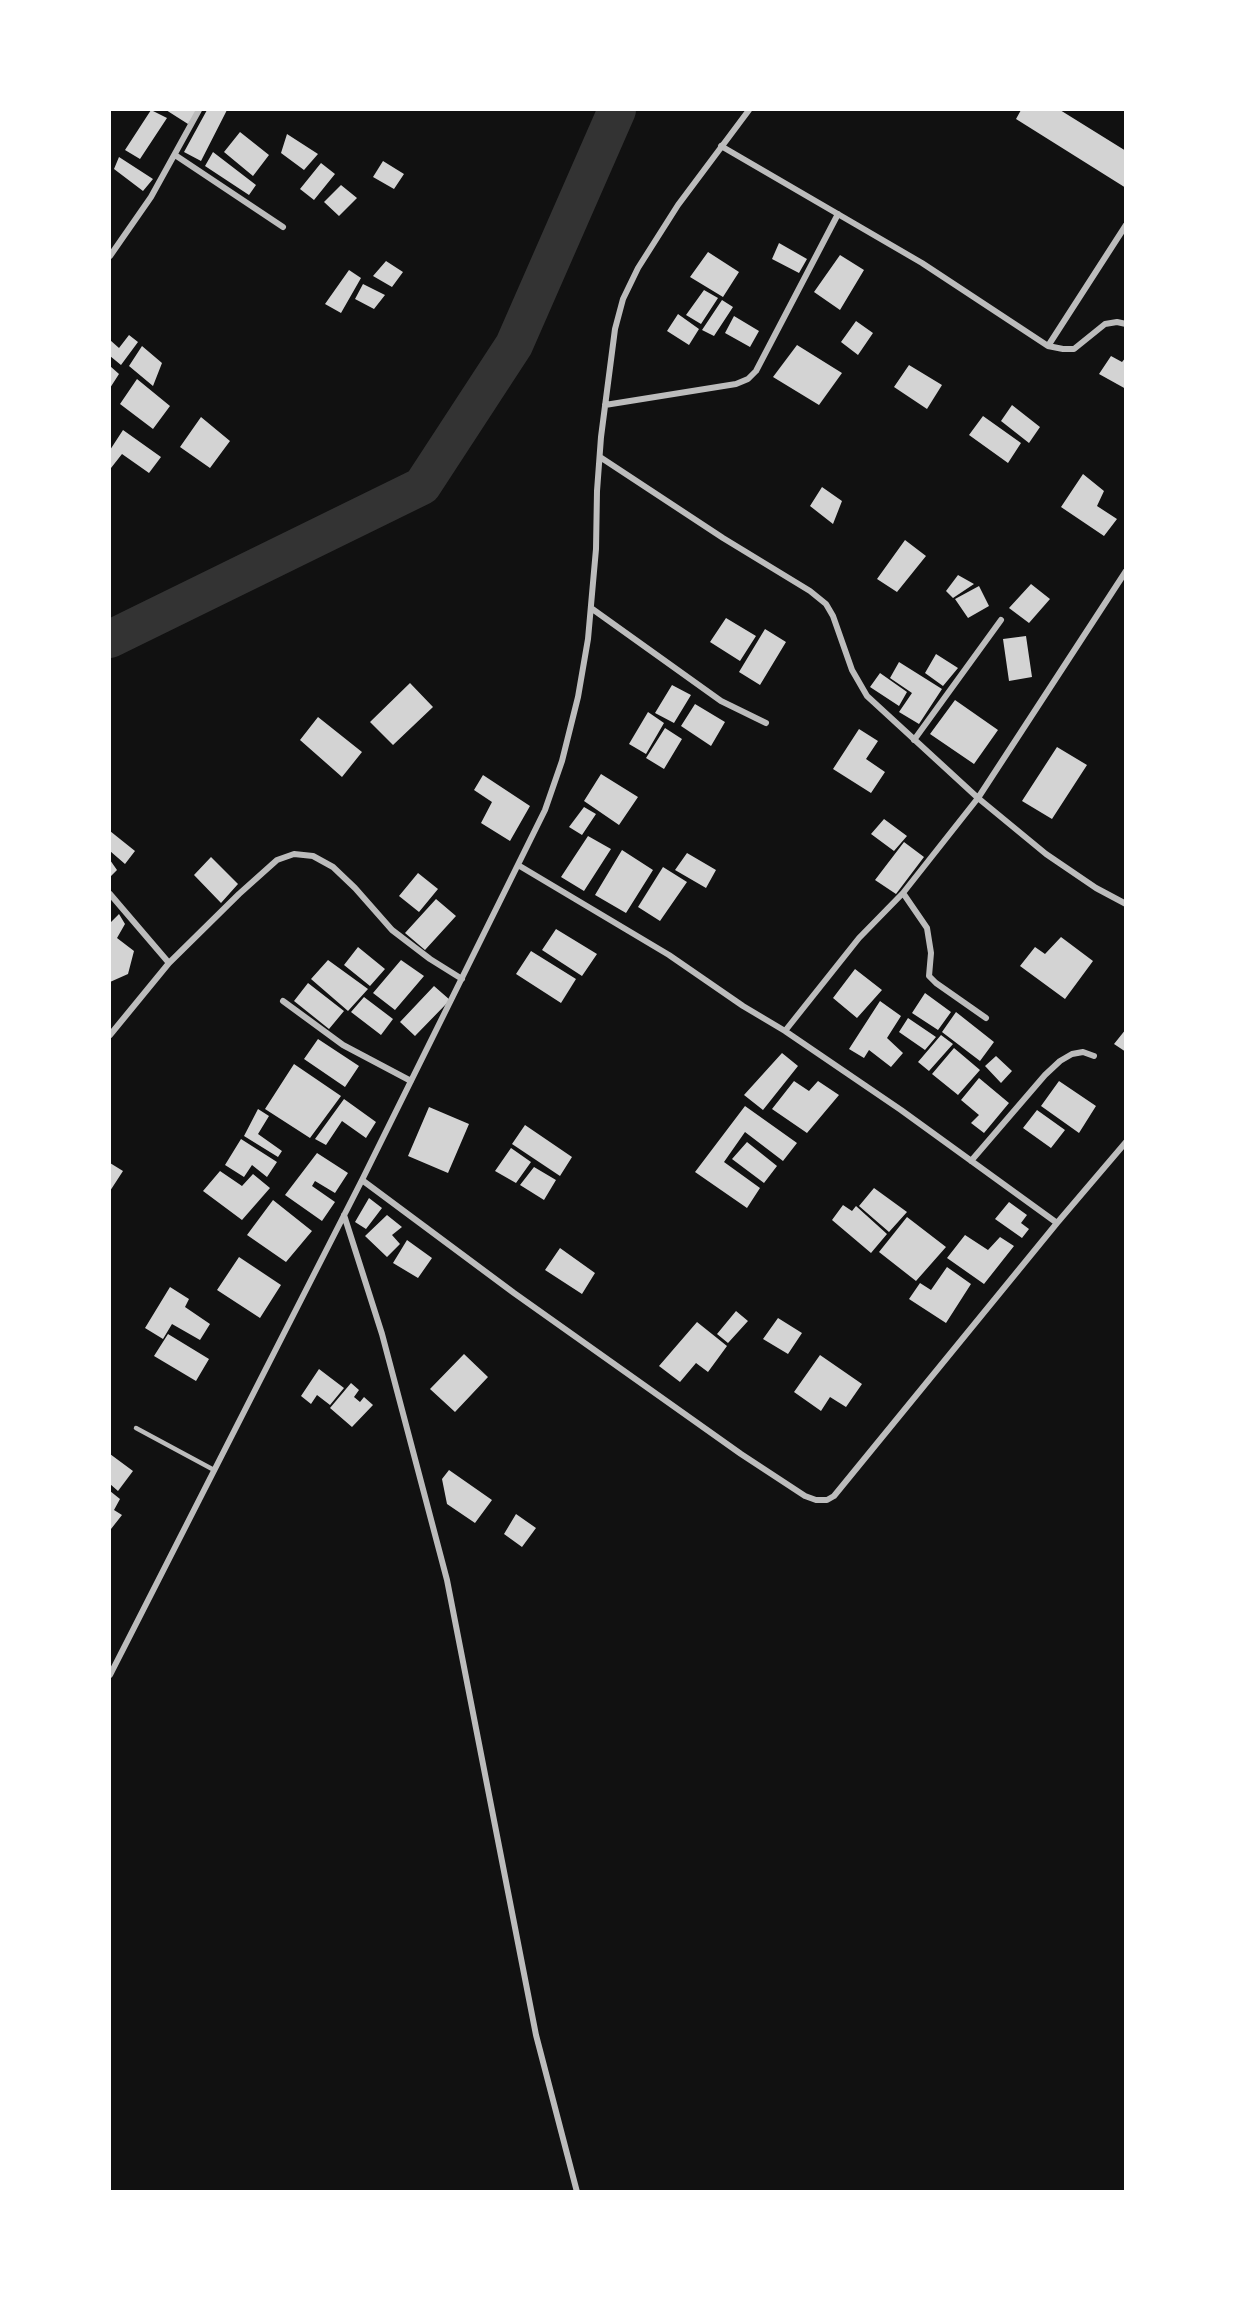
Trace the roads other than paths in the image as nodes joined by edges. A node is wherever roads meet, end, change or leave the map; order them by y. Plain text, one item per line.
1 (199, 110) edge
2 (749, 110) edge
3 (721, 146) junction
4 (175, 155) junction
5 (838, 214) junction
6 (1125, 225) edge
7 (283, 227) dead end
8 (110, 256) edge
9 (1125, 324) edge
10 (1048, 346) junction
11 (605, 405) junction
12 (600, 457) junction
13 (1125, 571) edge
14 (591, 608) junction
15 (1001, 620) dead end
16 (766, 723) dead end
17 (914, 740) junction
18 (978, 798) junction
19 (518, 865) junction
20 (903, 893) junction
21 (110, 894) edge
22 (1125, 904) edge
23 (169, 963) junction
24 (462, 979) junction
25 (283, 1000) dead end
26 (986, 1018) dead end
27 (785, 1031) junction
28 (110, 1035) edge
29 (1094, 1056) dead end
30 (411, 1081) junction
31 (1125, 1142) edge
32 (971, 1161) junction
33 (362, 1180) junction
34 (344, 1215) junction
35 (1057, 1223) junction
36 (136, 1428) dead end
37 (214, 1470) junction
38 (110, 1675) edge
39 (577, 2192) edge

1 - 4 street
2 - 3 street
3 - 5 street
3 - 11 street
4 - 7 street
4 - 8 street
5 - 10 street
5 - 11 street
6 - 10 street
9 - 10 street
11 - 12 street
12 - 14 street
12 - 17 street
13 - 18 street
14 - 16 street
14 - 19 street
15 - 17 street
17 - 18 street
18 - 20 street
18 - 22 street
19 - 24 street
19 - 27 street
20 - 26 street
20 - 27 street
21 - 23 street
23 - 24 street
23 - 28 street
24 - 30 street
25 - 30 street
27 - 32 street
29 - 32 street
30 - 33 street
31 - 35 street
32 - 35 street
33 - 34 street
33 - 35 street
34 - 37 street
34 - 39 street
36 - 37 lane
37 - 38 street

